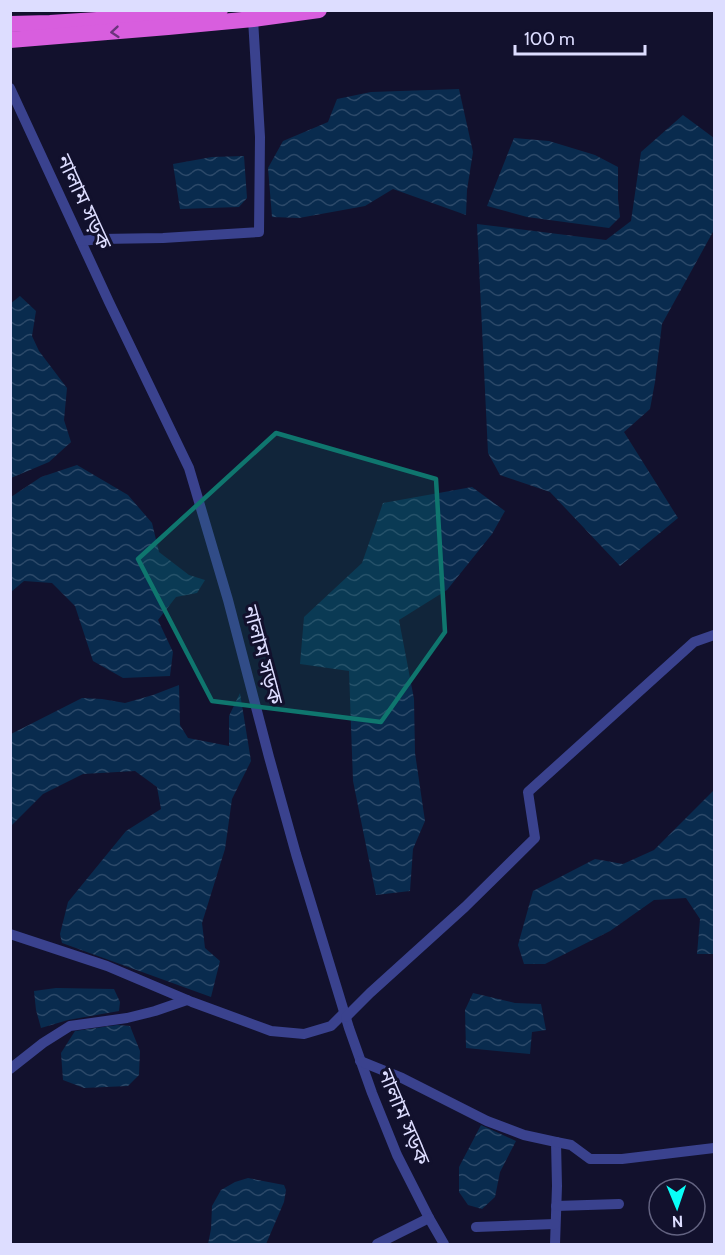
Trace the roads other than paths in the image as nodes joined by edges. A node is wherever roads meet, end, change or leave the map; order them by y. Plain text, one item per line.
1 (220, 10) edge
2 (319, 10) edge
3 (253, 19) junction
4 (10, 24) edge
5 (10, 40) edge
6 (10, 88) edge
7 (81, 242) junction
8 (714, 635) edge
9 (10, 934) edge
10 (187, 1000) junction
11 (345, 1015) junction
12 (360, 1061) junction
13 (10, 1069) edge
14 (556, 1142) junction
15 (714, 1148) edge
16 (619, 1204) dead end
17 (556, 1206) junction
18 (429, 1218) junction
19 (555, 1224) junction
20 (476, 1227) dead end
21 (377, 1245) edge
22 (444, 1245) edge
23 (555, 1245) edge

1 - 4 highway
2 - 3 highway
3 -> 5 highway
3 - 7 street
6 - 7 street, নালাম সড়ক
7 - 11 street, নালাম সড়ক
8 - 11 street
9 - 10 street
10 - 11 street
10 - 13 street
11 - 12 street, নালাম সড়ক
12 - 14 street
12 - 18 street, নালাম সড়ক
14 - 15 street
14 - 17 street
16 - 17 street
17 - 19 street
18 - 21 street
18 - 22 street, নালাম সড়ক
19 - 20 street
19 - 23 street

